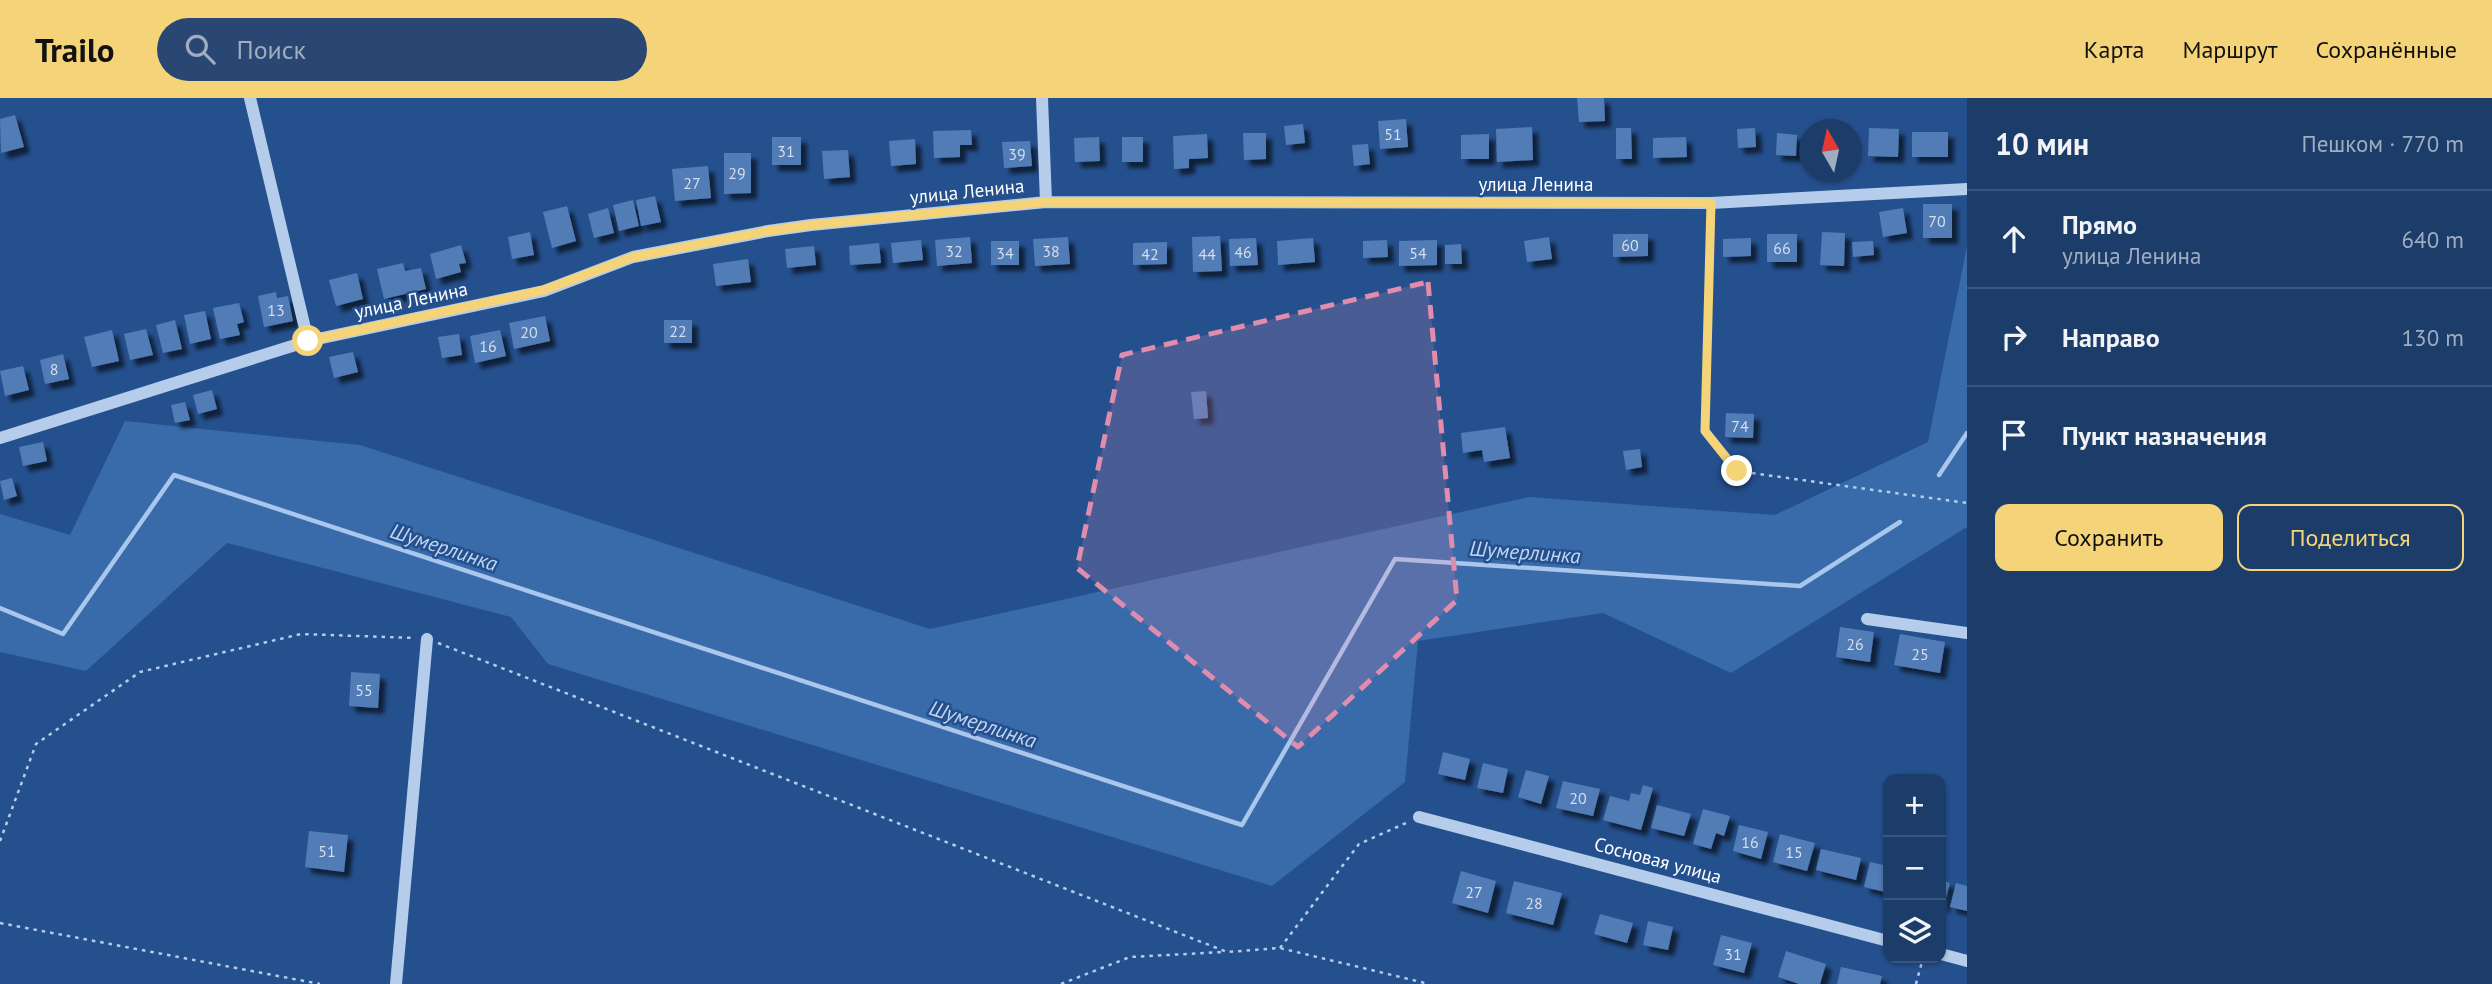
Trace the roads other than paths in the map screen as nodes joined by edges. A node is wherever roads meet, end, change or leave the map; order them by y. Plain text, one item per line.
1 (250, 98) edge
2 (1042, 98) edge
3 (1967, 189) edge
4 (1046, 202) junction
5 (308, 341) junction
6 (0, 438) edge
7 (1867, 619) dead end
8 (1967, 633) edge
9 (427, 639) road end
10 (1419, 817) road end
11 (1883, 939) edge
12 (1946, 955) edge
13 (1967, 961) edge
14 (396, 984) edge

1 - 5 street
2 - 4 street
3 - 4 street, улица Ленина
4 - 5 street, улица Ленина
5 - 6 street, улица Ленина
7 - 8 street
9 - 14 street
10 - 11 street, Сосновая улица
12 - 13 street

